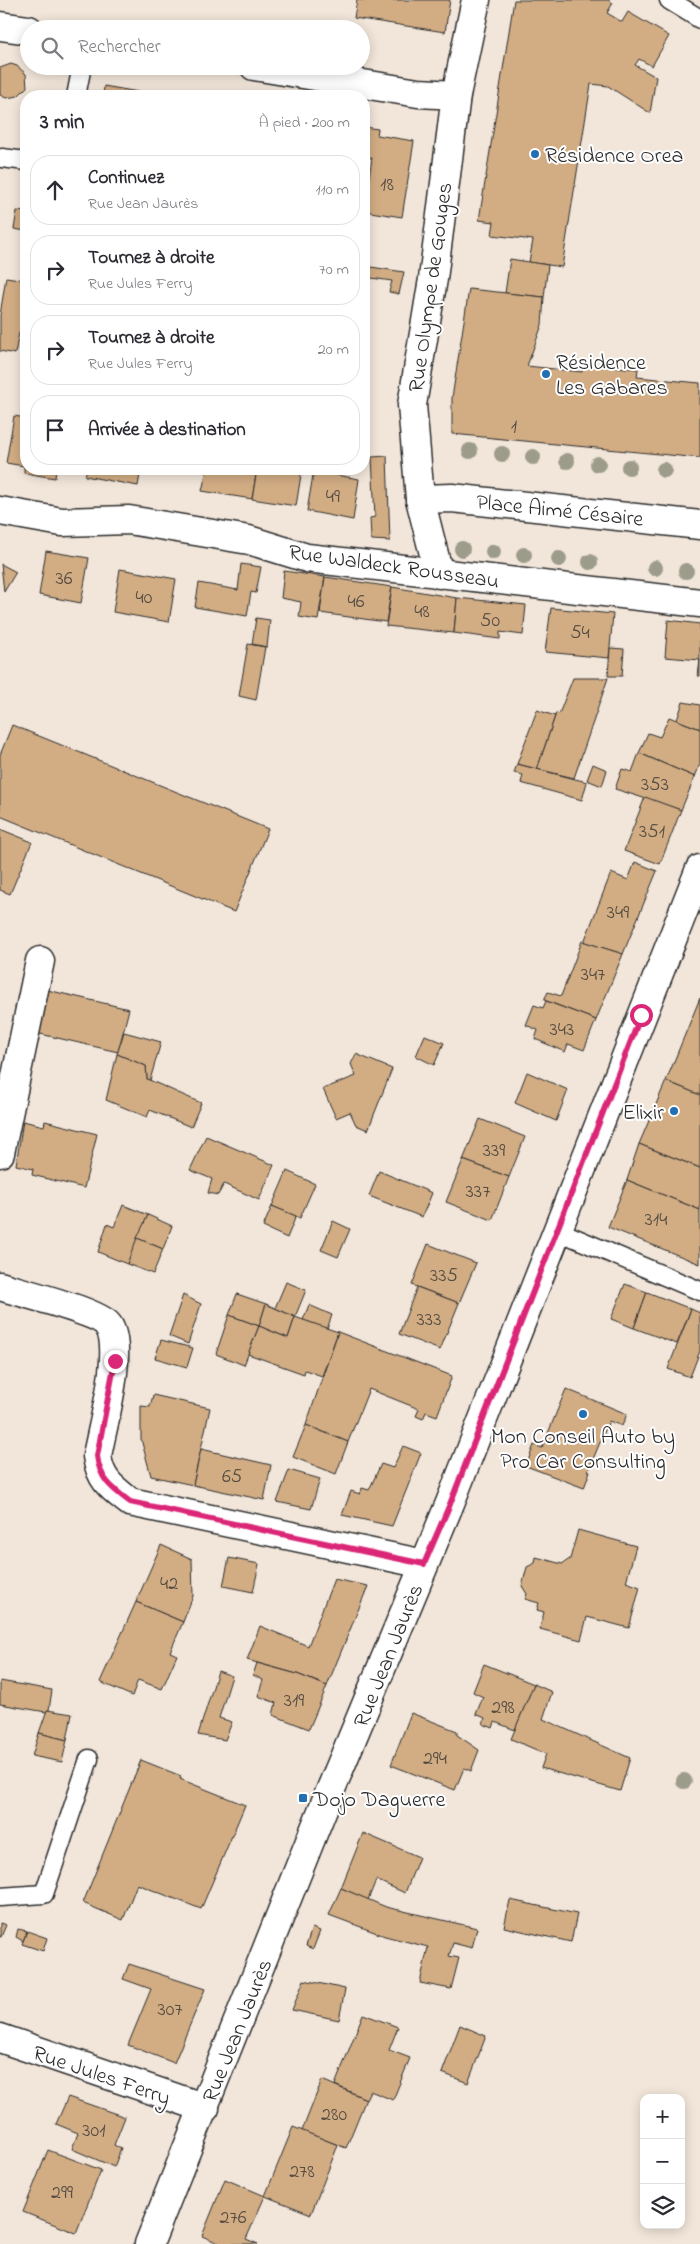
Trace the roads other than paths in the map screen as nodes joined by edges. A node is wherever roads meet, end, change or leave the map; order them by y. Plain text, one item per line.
1 (476, 0) edge
2 (669, 0) edge
3 (700, 19) edge
4 (0, 26) edge
5 (20, 29) edge
6 (80, 75) edge
7 (309, 75) edge
8 (77, 90) edge
9 (456, 95) junction
10 (2, 158) dead end
11 (20, 160) edge
12 (420, 499) junction
13 (0, 511) edge
14 (700, 524) edge
15 (439, 574) junction
16 (700, 603) edge
17 (700, 869) edge
18 (40, 961) dead end
19 (0, 1153) edge
20 (556, 1230) junction
21 (0, 1286) edge
22 (700, 1291) edge
23 (424, 1564) junction
24 (89, 1759) dead end
25 (0, 1897) edge
26 (0, 2038) edge
27 (205, 2108) junction
28 (149, 2244) edge

1 - 9 street, Rue Olympe de Gouges
2 - 3 lane
4 - 5 street
6 - 8 lane
7 - 9 street
9 - 12 street, Rue Olympe de Gouges
10 - 11 lane
12 - 14 street, Place Aimé Césaire
12 - 15 street, Rue Olympe de Gouges
13 - 15 street, Rue Waldeck Rousseau
15 - 16 street, Rue Waldeck Rousseau
17 - 20 street, Rue Jean Jaurès
18 - 19 street
20 - 22 lane
20 - 23 street, Rue Jean Jaurès
21 - 23 street
23 - 27 street, Rue Jean Jaurès
24 - 25 lane
26 - 27 street, Rue Jules Ferry
27 - 28 street, Rue Jean Jaurès

